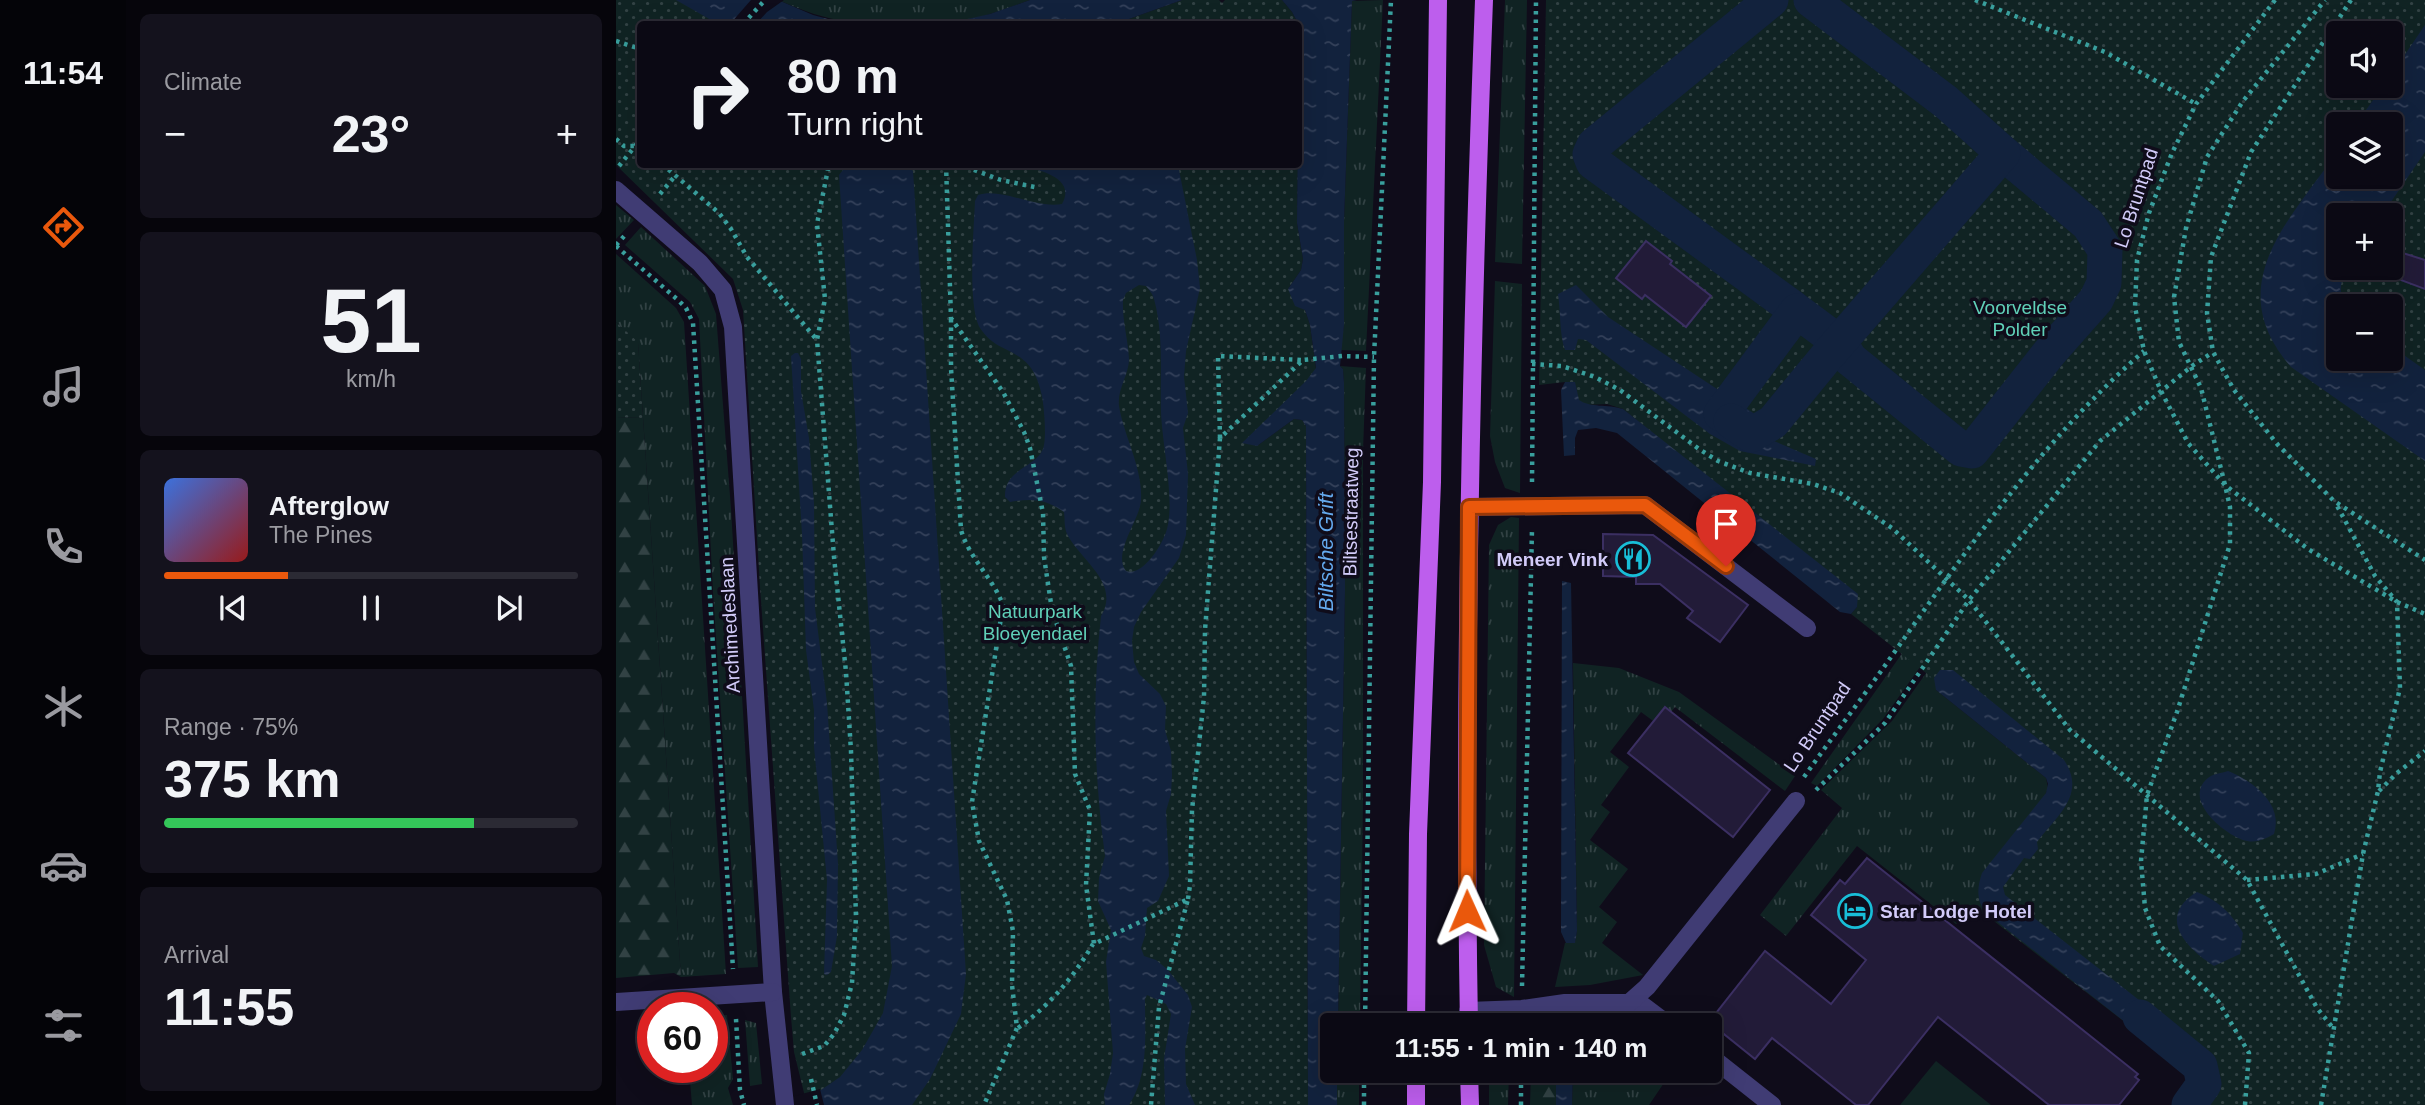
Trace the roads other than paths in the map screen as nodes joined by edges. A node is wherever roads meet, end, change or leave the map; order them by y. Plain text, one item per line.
1 (1438, 0) edge
2 (1484, 0) edge
3 (616, 190) edge
4 (1469, 507) junction
5 (1807, 628) dead end
6 (1797, 801) road end
7 (773, 992) junction
8 (616, 1002) edge
9 (1629, 1003) junction
10 (1416, 1013) edge
11 (1469, 1013) edge
12 (1498, 1013) edge
13 (1653, 1013) edge
14 (1722, 1065) edge
15 (1416, 1083) edge
16 (1469, 1083) edge
17 (785, 1102) edge
18 (1416, 1105) edge
19 (1470, 1105) edge
20 (1772, 1105) edge

1 - 10 main road
2 - 4 main road
3 - 7 street, Archimedeslaan
4 - 5 street
4 - 11 main road
6 - 9 street, Lo Bruntpad
7 - 8 street
7 - 17 street, Archimedeslaan
9 - 12 street
9 - 13 street
14 - 20 street
15 - 18 main road
16 - 19 main road

